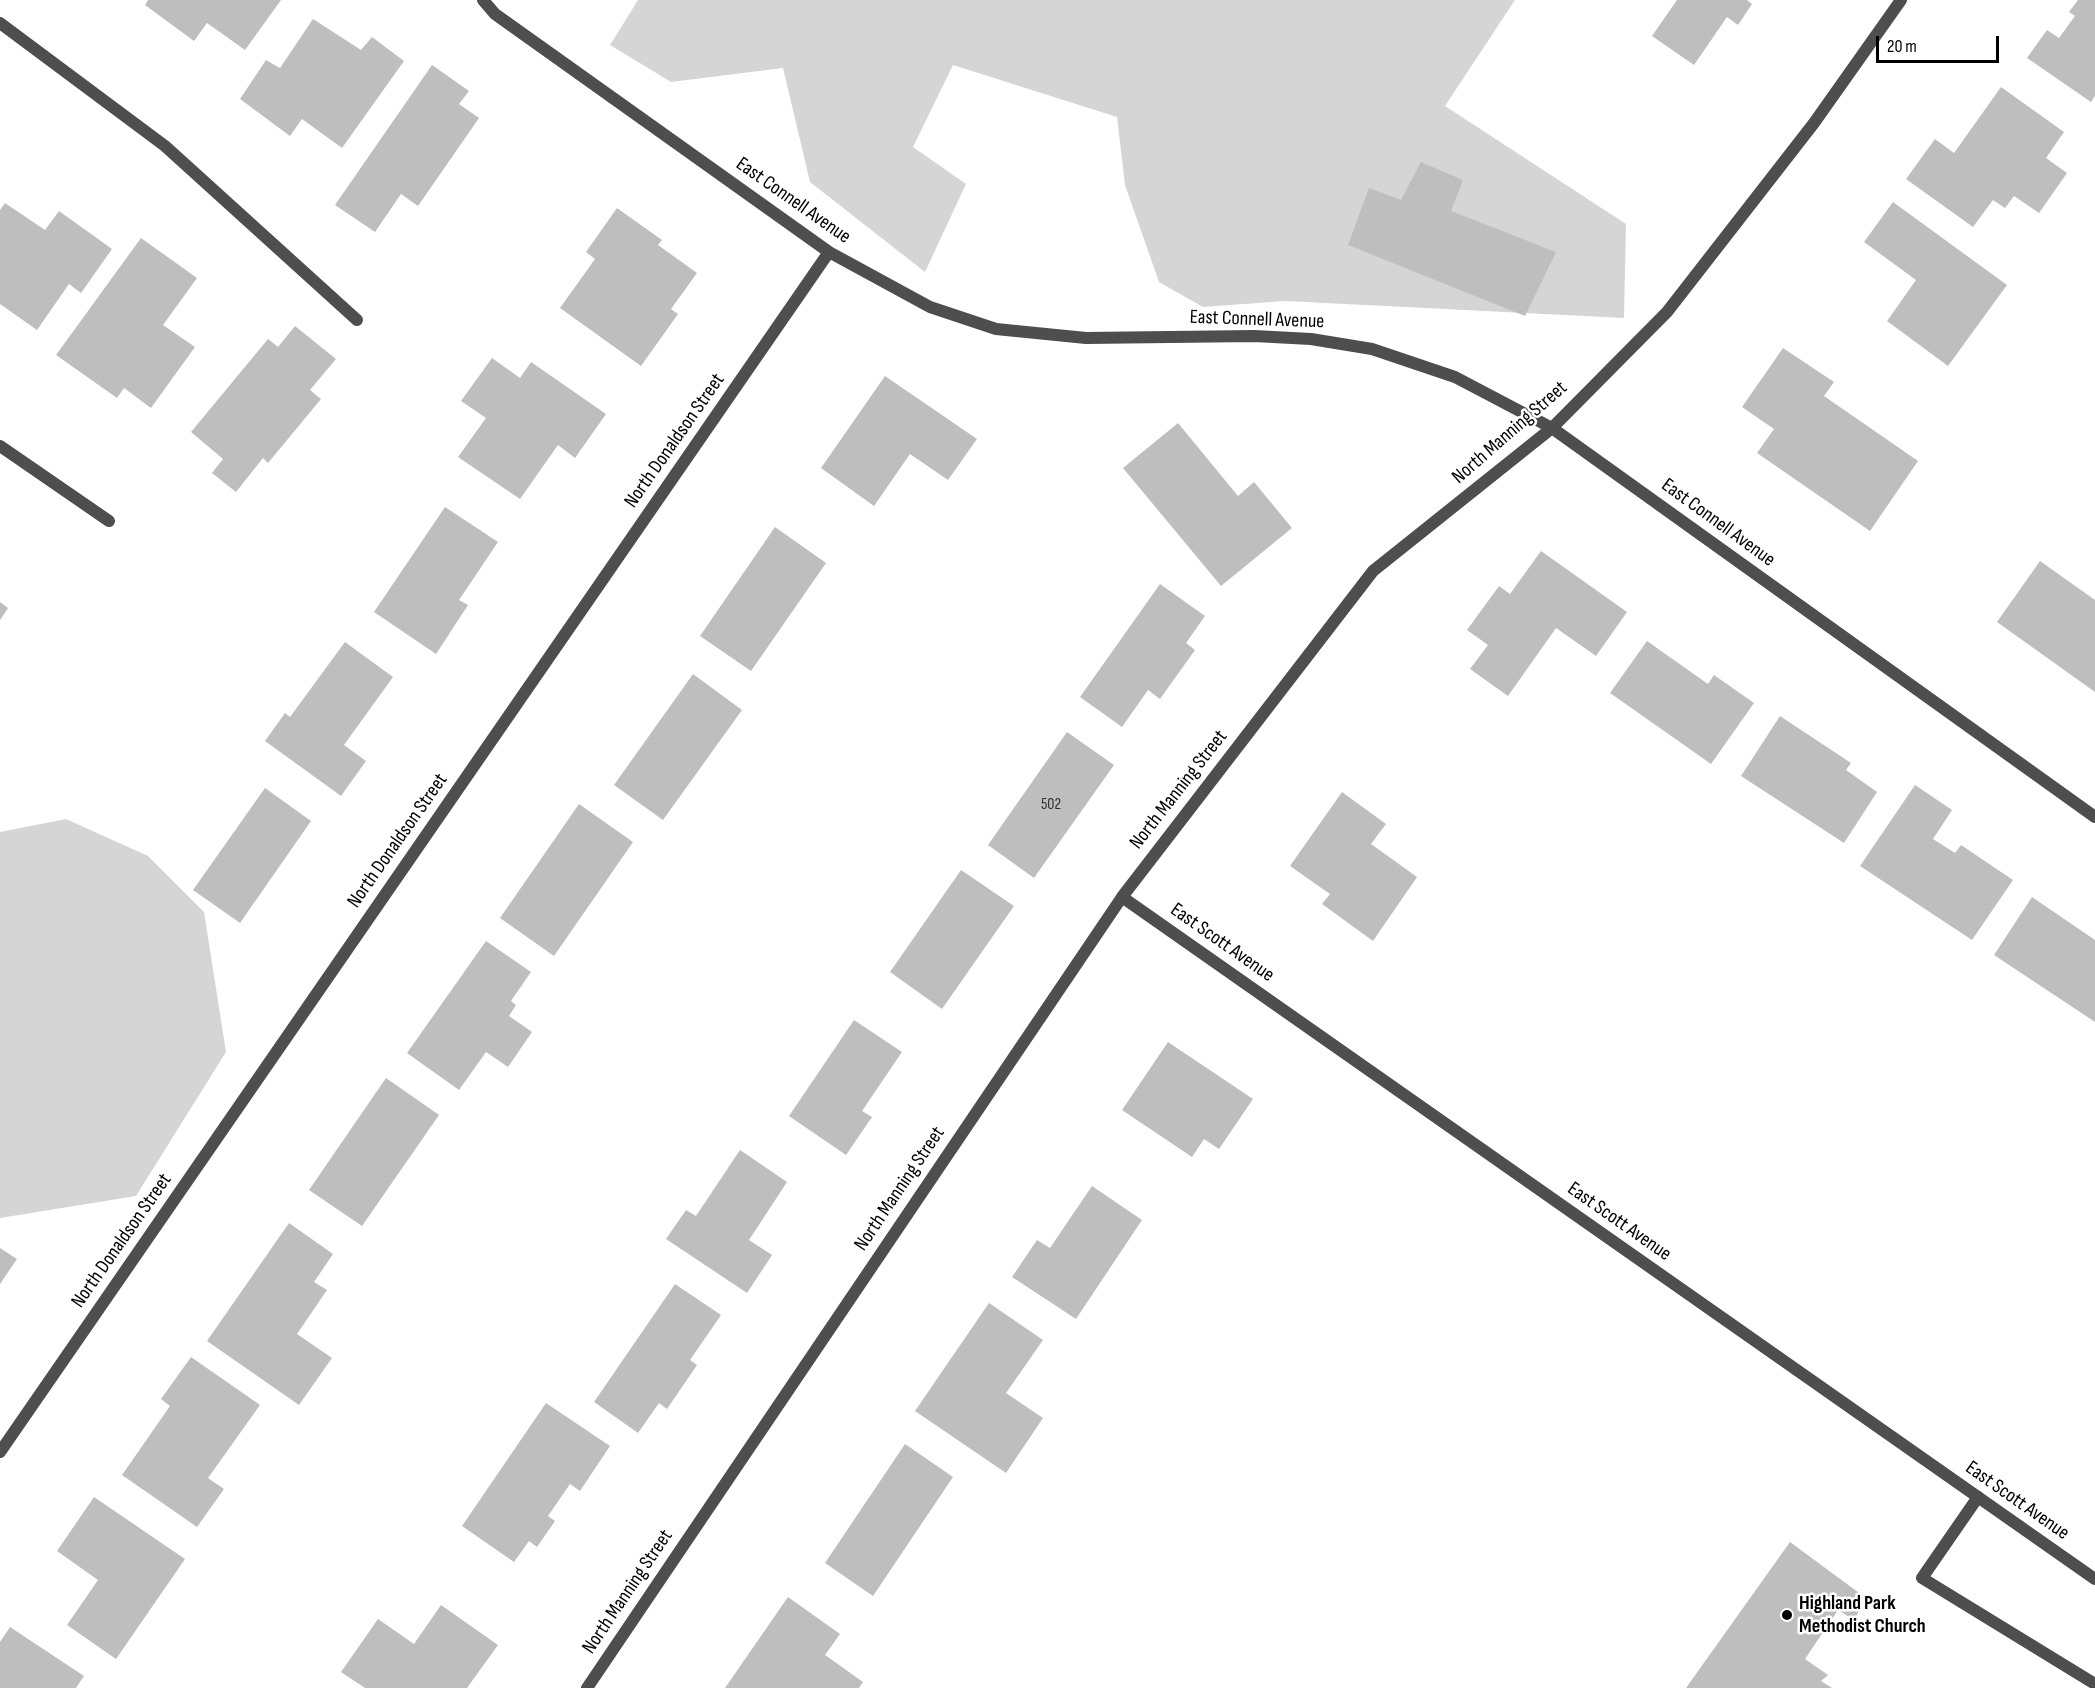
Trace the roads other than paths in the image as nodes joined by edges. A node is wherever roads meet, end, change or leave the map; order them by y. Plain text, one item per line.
1 (483, 0) edge
2 (1901, 0) edge
3 (0, 23) edge
4 (829, 252) junction
5 (357, 320) dead end
6 (1552, 428) junction
7 (0, 446) edge
8 (109, 521) dead end
9 (2095, 817) edge
10 (1122, 897) junction
11 (0, 1452) edge
12 (1978, 1497) junction
13 (2095, 1579) edge
14 (2095, 1684) edge
15 (587, 1688) edge

1 - 4 street, East Connell Avenue
2 - 6 street, North Manning Street
3 - 5 street
4 - 6 street, East Connell Avenue
4 - 11 street, North Donaldson Street
6 - 9 street, East Connell Avenue
6 - 10 street, North Manning Street
7 - 8 street
10 - 12 street, East Scott Avenue
10 - 15 street, North Manning Street
12 - 13 street, East Scott Avenue
12 - 14 street

